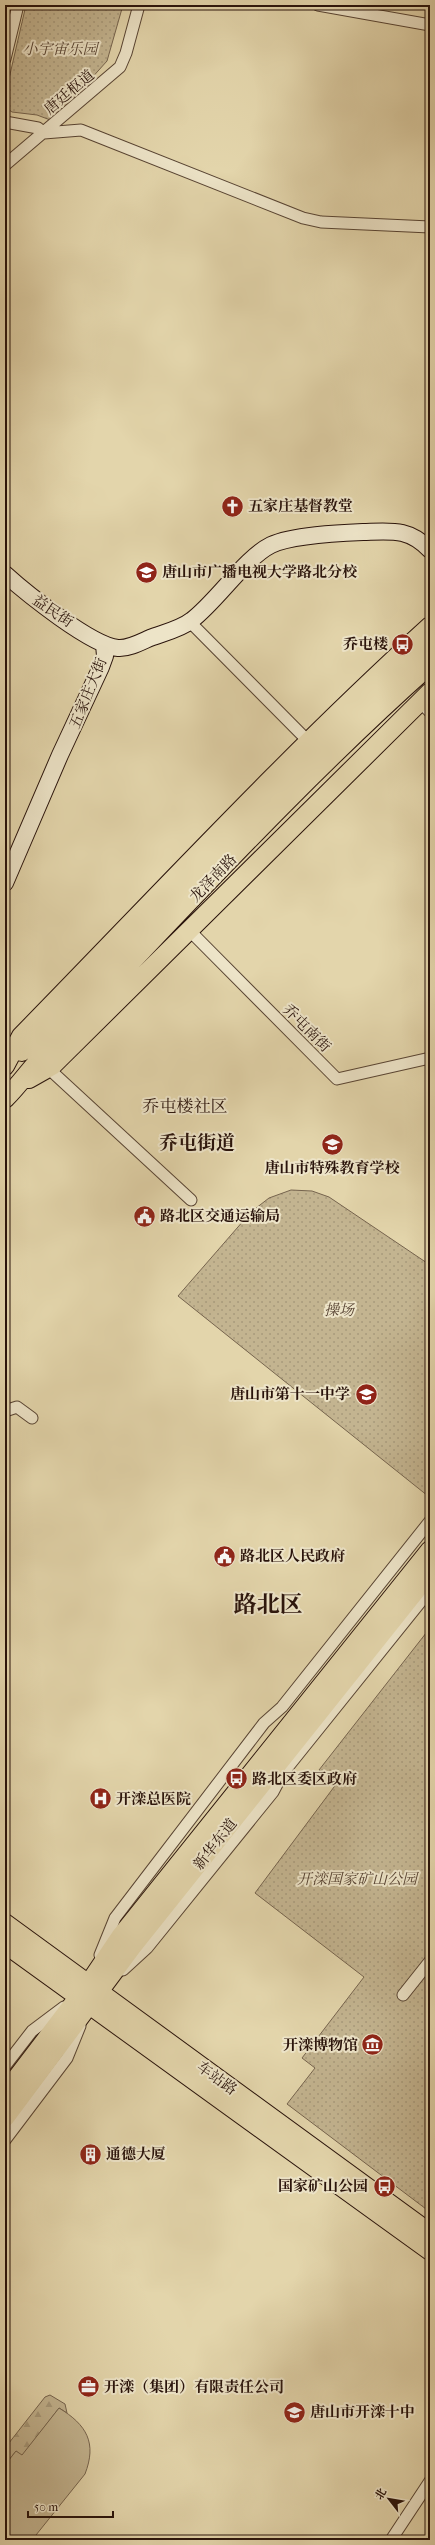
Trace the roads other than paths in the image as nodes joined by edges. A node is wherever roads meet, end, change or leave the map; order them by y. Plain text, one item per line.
1 (18, 5) edge
2 (139, 5) edge
3 (318, 5) edge
4 (430, 25) edge
5 (5, 59) edge
6 (5, 122) edge
7 (44, 134) junction
8 (5, 165) edge
9 (430, 227) edge
10 (430, 550) edge
11 (5, 574) edge
12 (190, 622) junction
13 (430, 626) edge
14 (104, 644) junction
15 (430, 647) edge
16 (430, 664) edge
17 (426, 701) edge
18 (309, 742) junction
19 (5, 883) edge
20 (190, 931) junction
21 (430, 1058) edge
22 (5, 1067) edge
23 (48, 1068) junction
24 (20, 1084) junction
25 (5, 1099) edge
26 (191, 1200) dead end
27 (5, 1411) edge
28 (32, 1418) dead end
29 (430, 1521) edge
30 (430, 1550) edge
31 (430, 1573) edge
32 (430, 1590) edge
33 (5, 1923) edge
34 (5, 1944) edge
35 (430, 1961) edge
36 (89, 1994) junction
37 (403, 1995) dead end
38 (5, 2066) edge
39 (5, 2093) edge
40 (5, 2118) edge
41 (5, 2140) edge
42 (430, 2233) edge
43 (430, 2251) edge
44 (430, 2481) edge
45 (391, 2540) edge

1 - 5 street
2 - 7 street, 唐廷枢道
3 - 4 street
6 - 7 street
7 - 8 street, 唐廷枢道
7 - 9 street
10 - 12 street, 五家庄大街
11 - 14 street, 益民街
12 - 14 street, 五家庄大街
12 - 18 street
13 - 18 main road
14 - 19 street, 五家庄大街
15 - 22 main road, 龙泽南路
16 - 24 main road, 龙泽南路
17 - 20 main road
18 - 22 main road
20 - 21 street, 乔屯南街
20 - 23 main road
23 - 24 main road
23 - 26 street
24 - 25 main road, 龙泽南路
27 - 28 street
29 - 36 street
30 - 36 main road, 新华东道
31 - 36 main road, 新华东道
32 - 36 street
33 - 36 main road, 车站路
34 - 36 main road, 车站路
35 - 37 street
36 - 38 street
36 - 39 main road, 新华东道
36 - 40 main road, 新华东道
36 - 41 street
36 - 42 main road, 车站路
36 - 43 main road, 车站路
44 - 45 street

